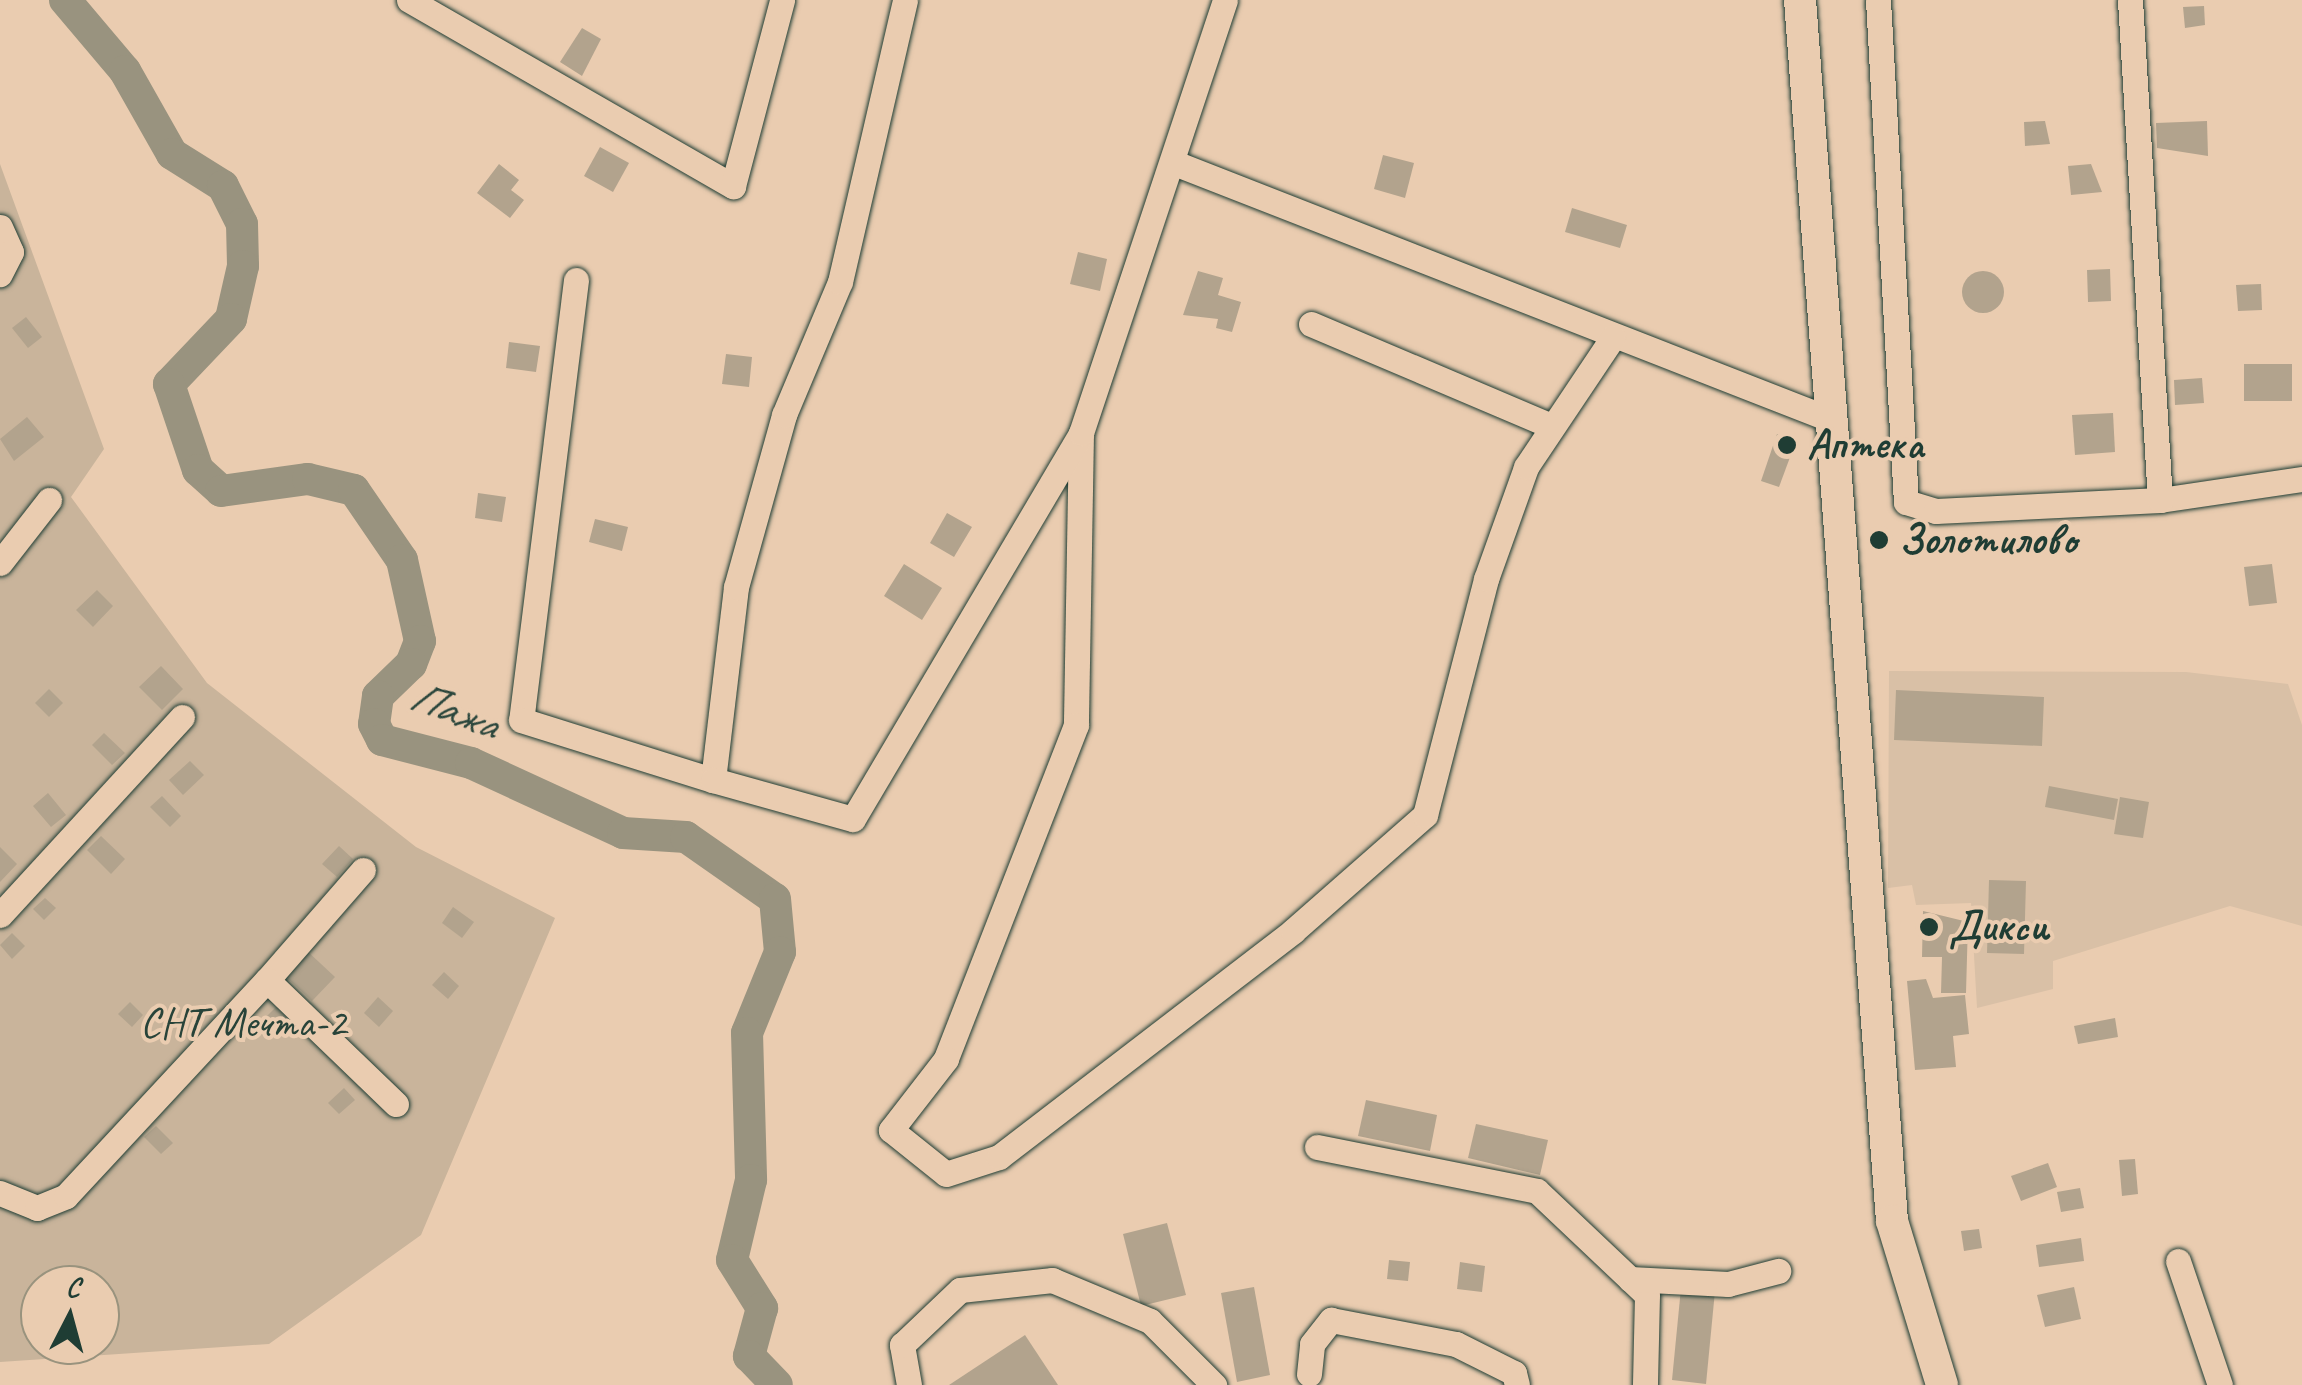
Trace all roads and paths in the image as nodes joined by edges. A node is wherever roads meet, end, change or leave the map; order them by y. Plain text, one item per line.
1 (409, 0) edge
2 (782, 0) edge
3 (905, 0) edge
4 (1226, 0) edge
5 (1800, 0) edge
6 (1878, 0) edge
7 (2130, 0) edge
8 (1177, 164) junction
9 (0, 227) edge
10 (0, 274) edge
11 (576, 280) dead end
12 (1312, 324) dead end
13 (1613, 337) junction
14 (1832, 420) junction
15 (1551, 426) junction
16 (1081, 433) junction
17 (2302, 478) edge
18 (49, 500) dead end
19 (2160, 500) junction
20 (0, 563) edge
21 (182, 717) dead end
22 (712, 780) junction
23 (362, 870) dead end
24 (0, 915) edge
25 (267, 980) junction
26 (396, 1104) dead end
27 (1316, 1147) dead end
28 (0, 1192) edge
29 (2178, 1261) dead end
30 (1778, 1272) dead end
31 (1630, 1279) junction
32 (1309, 1374) dead end
33 (909, 1385) edge
34 (1214, 1385) edge
35 (1516, 1385) edge
36 (1645, 1385) edge
37 (1942, 1385) edge
38 (2220, 1385) edge

1 - 2 street
3 - 22 street
4 - 8 street
5 - 14 main road
6 - 19 street
7 - 19 street
8 - 13 street
8 - 16 street
9 - 10 street
11 - 22 street
12 - 15 street
13 - 14 street
13 - 15 street
14 - 37 main road
15 - 16 street
16 - 22 street
17 - 19 street
18 - 20 street
21 - 24 street
23 - 25 street
25 - 26 street
25 - 28 street
27 - 31 street
29 - 38 street
30 - 31 street
31 - 36 street
32 - 35 street
33 - 34 street

